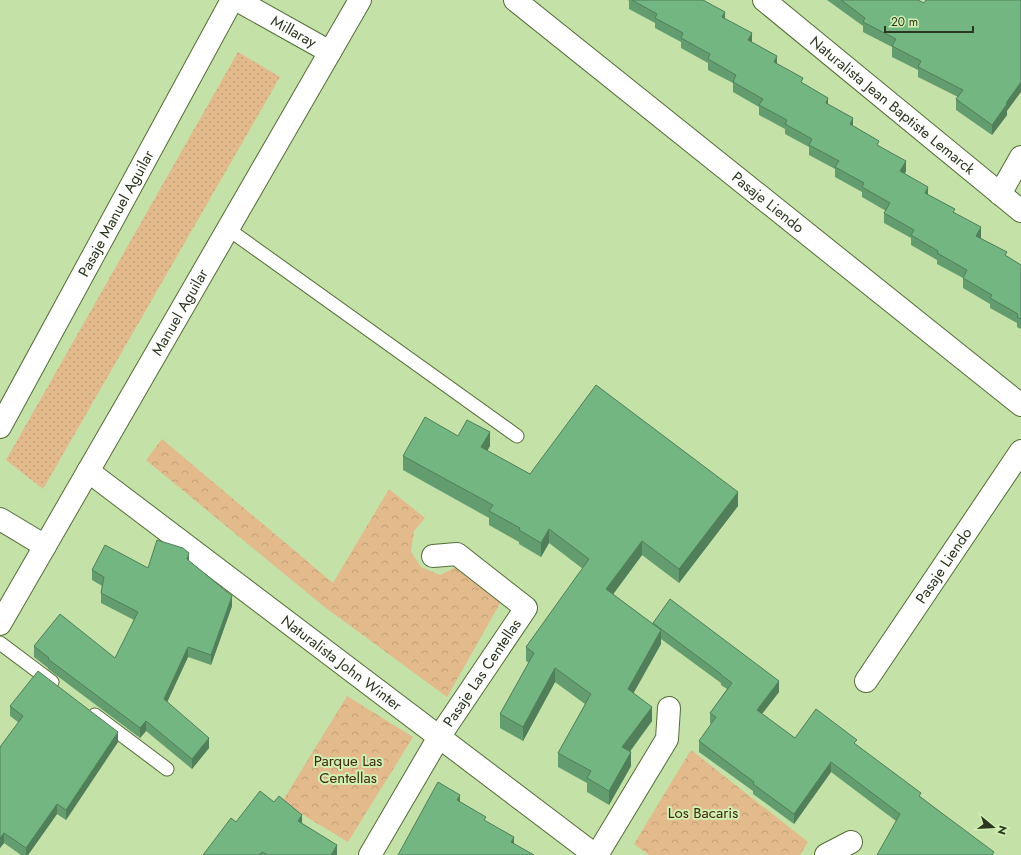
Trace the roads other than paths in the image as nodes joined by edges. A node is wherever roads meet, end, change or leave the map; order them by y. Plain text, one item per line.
1 (232, 0) edge
2 (237, 0) edge
3 (360, 0) edge
4 (515, 0) edge
5 (770, 2) edge
6 (330, 52) junction
7 (1021, 157) edge
8 (1000, 194) junction
9 (1021, 211) edge
10 (228, 229) junction
11 (1021, 405) edge
12 (0, 427) edge
13 (517, 436) dead end
14 (1021, 451) edge
15 (88, 471) junction
16 (0, 519) edge
17 (45, 546) junction
18 (433, 556) dead end
19 (0, 624) edge
20 (0, 643) edge
21 (866, 681) dead end
22 (62, 690) edge
23 (87, 708) edge
24 (669, 708) dead end
25 (439, 737) junction
26 (167, 769) dead end
27 (851, 842) dead end
28 (370, 855) edge
29 (596, 855) edge
30 (826, 855) edge

1 - 12 street, Pasaje Manuel Aguilar
2 - 6 street, Millaray
3 - 6 street, Manuel Aguilar
4 - 11 street, Pasaje Liendo
5 - 8 street, Naturalista Jean Baptiste Lemarck
6 - 10 street, Manuel Aguilar
7 - 8 street
8 - 9 street, Naturalista Jean Baptiste Lemarck
10 - 13 lane
10 - 15 street, Manuel Aguilar
14 - 21 street, Pasaje Liendo
15 - 17 street, Manuel Aguilar
15 - 25 street, Naturalista John Winter
16 - 17 street
17 - 19 street, Manuel Aguilar
18 - 25 street, Pasaje Las Centellas
20 - 22 lane
23 - 26 lane
24 - 29 street
25 - 28 street, Pasaje Las Centellas
25 - 29 street, Naturalista John Winter
27 - 30 street

